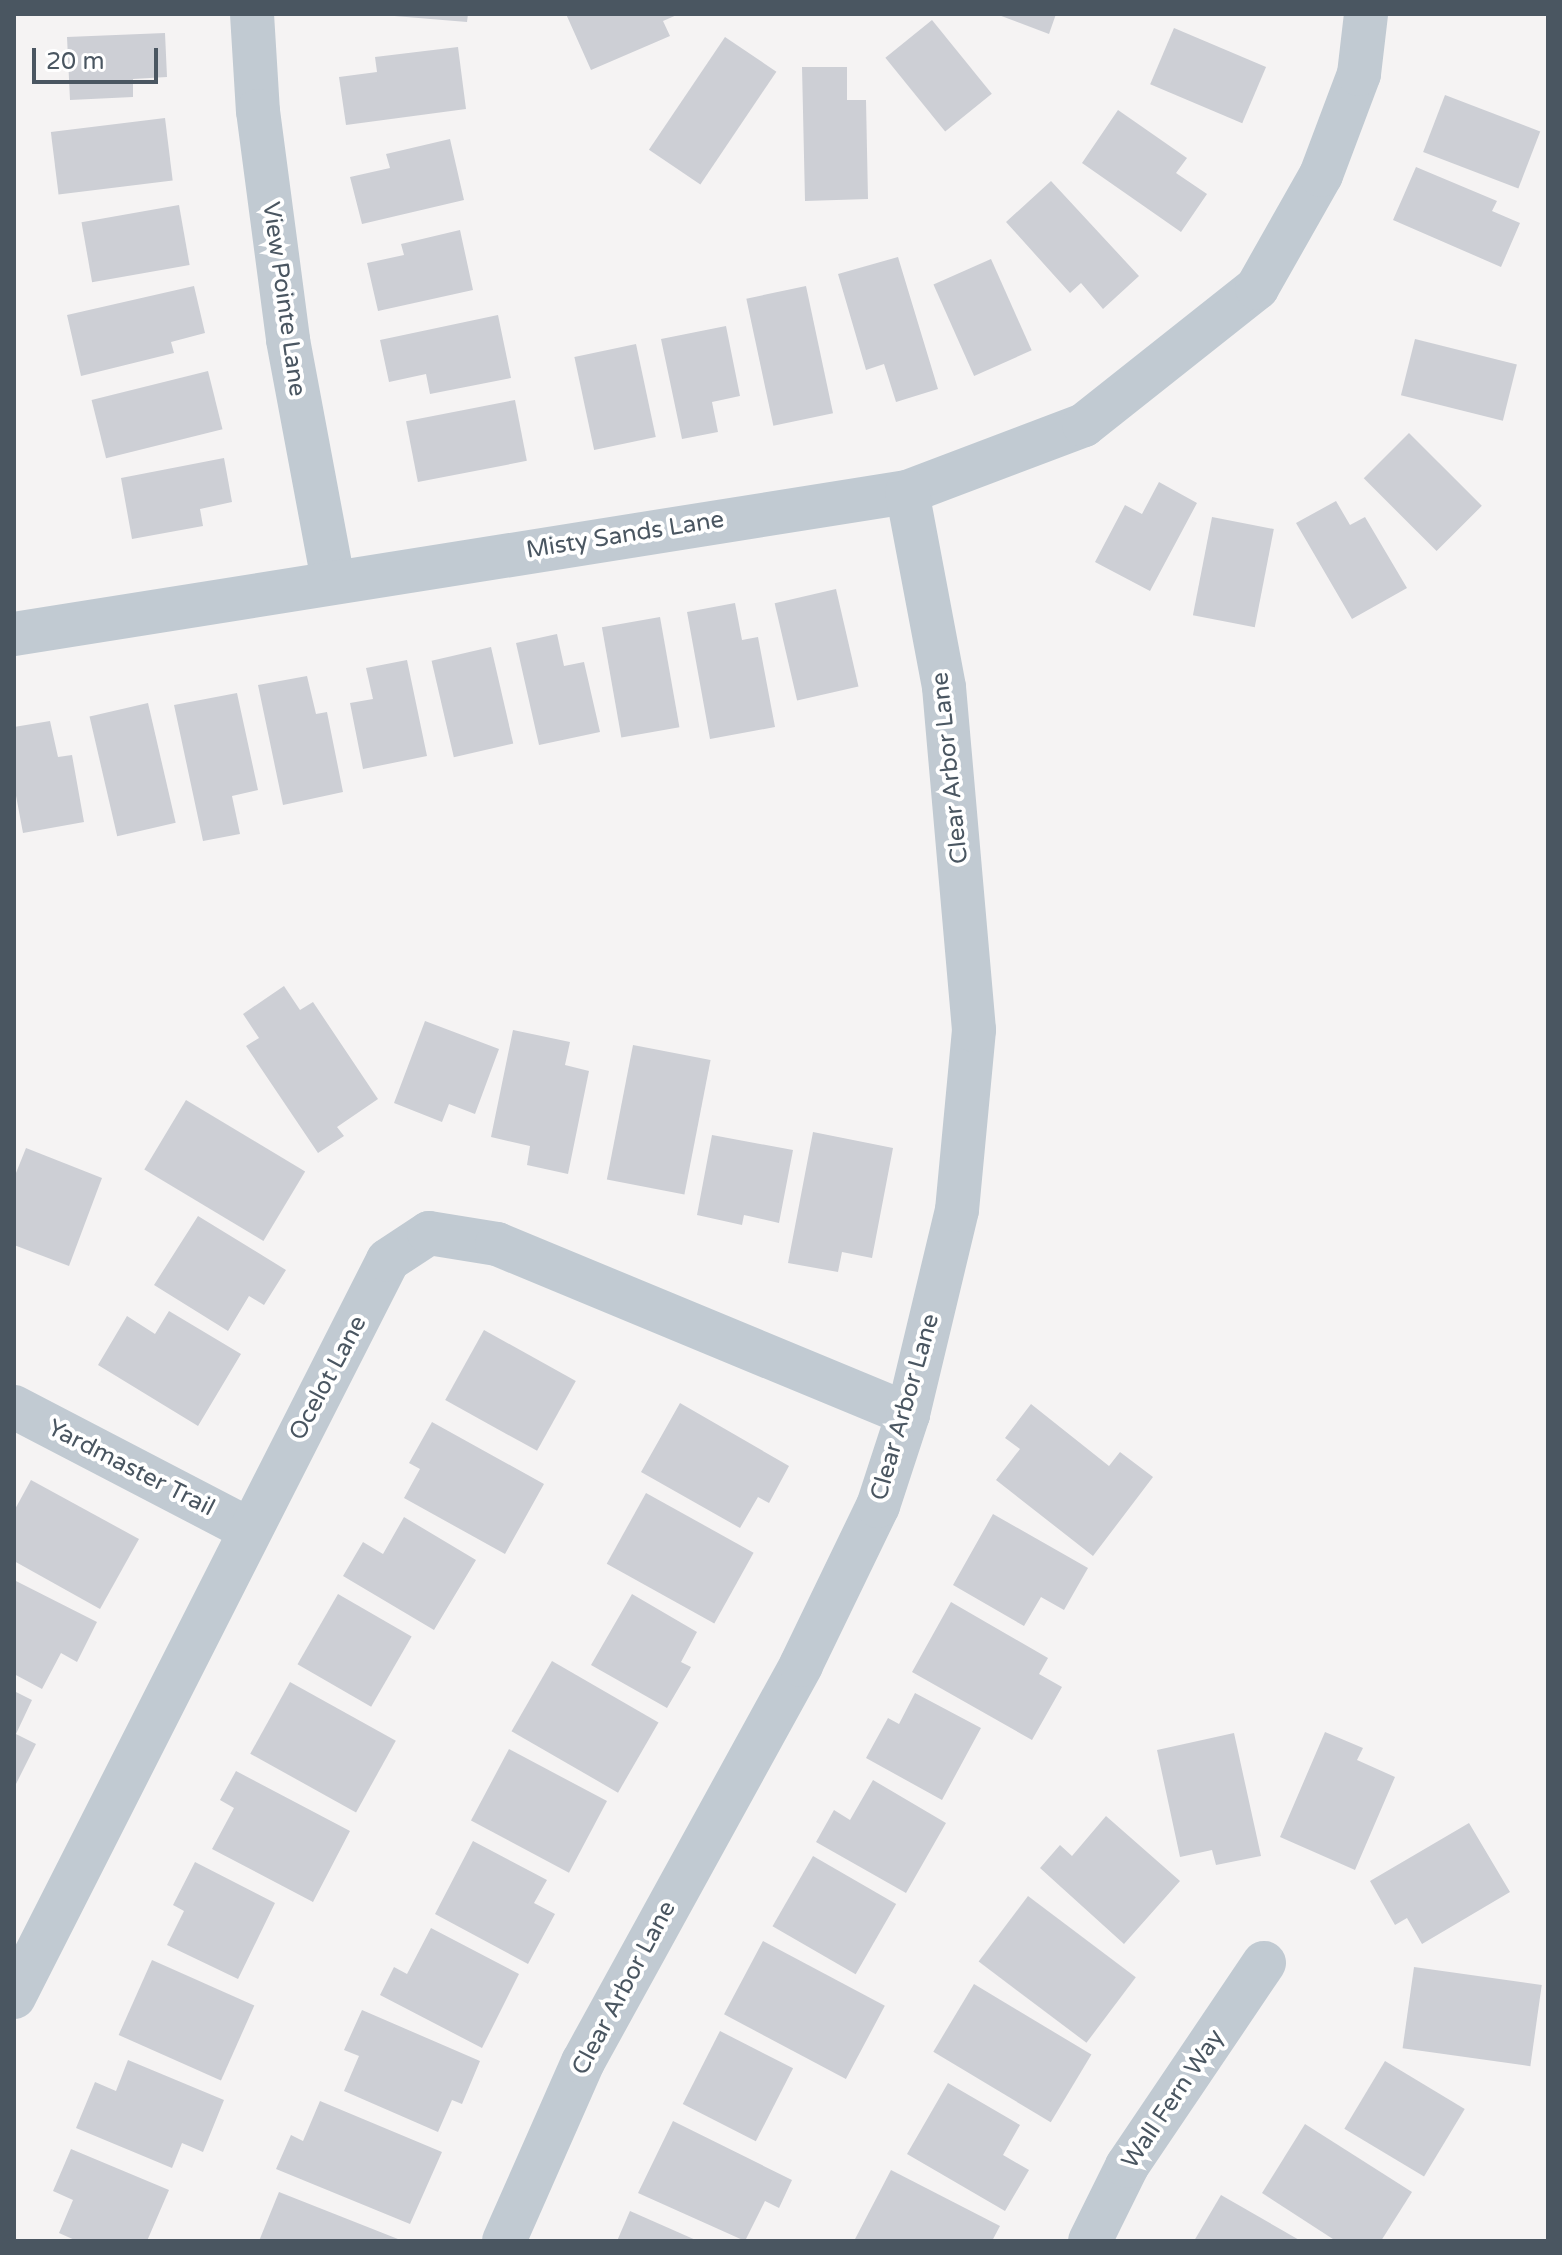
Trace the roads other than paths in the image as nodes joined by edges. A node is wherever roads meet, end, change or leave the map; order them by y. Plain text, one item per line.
1 (252, 14) edge
2 (1366, 14) edge
3 (907, 492) junction
4 (333, 581) junction
5 (14, 634) edge
6 (14, 1407) edge
7 (908, 1414) junction
8 (248, 1529) junction
9 (1264, 1963) dead end
10 (14, 1997) edge
11 (504, 2241) edge
12 (1090, 2241) edge

1 - 4 street, View Pointe Lane
2 - 3 street, Misty Sands Lane
3 - 4 street, Misty Sands Lane
3 - 7 street, Clear Arbor Lane
4 - 5 street, Misty Sands Lane
6 - 8 street, Yardmaster Trail
7 - 8 street, Ocelot Lane
7 - 11 street, Clear Arbor Lane
8 - 10 street, Ocelot Lane
9 - 12 street, Wall Fern Way

